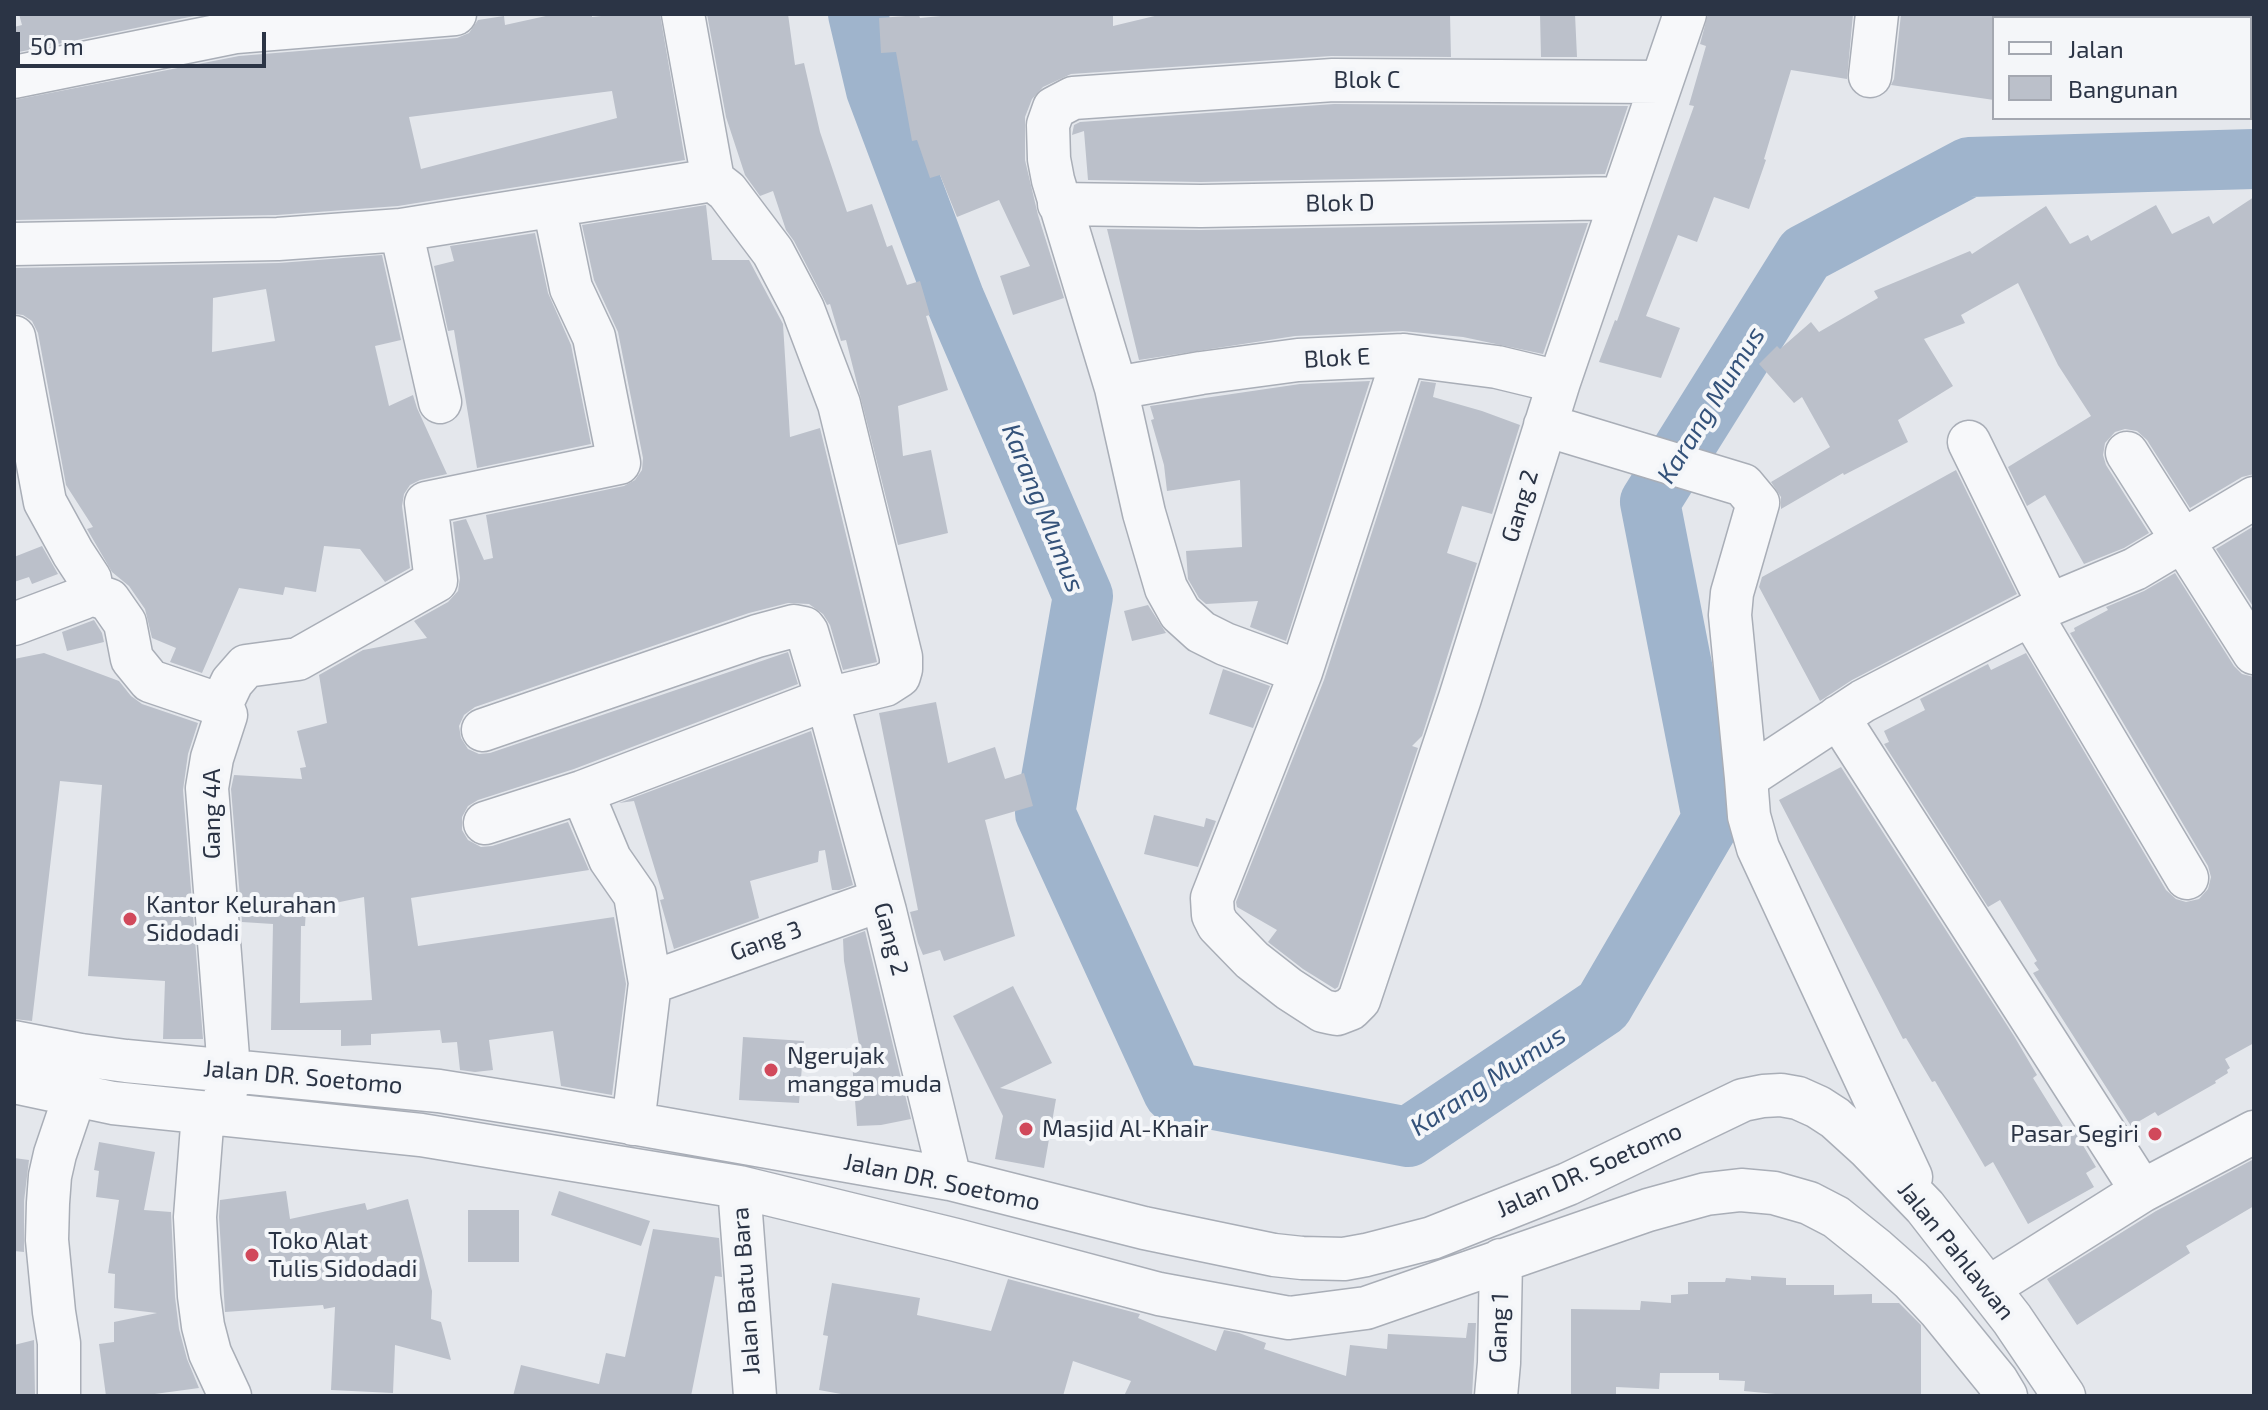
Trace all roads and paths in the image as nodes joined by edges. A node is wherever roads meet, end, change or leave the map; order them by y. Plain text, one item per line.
1 (455, 14) edge
2 (683, 14) edge
3 (1685, 14) edge
4 (1877, 14) edge
5 (1870, 76) dead end
6 (14, 77) edge
7 (1661, 82) junction
8 (713, 180) junction
9 (1621, 198) junction
10 (1059, 204) junction
11 (554, 206) junction
12 (401, 230) junction
13 (14, 244) edge
14 (14, 337) edge
15 (1404, 355) junction
16 (1559, 382) junction
17 (1116, 388) junction
18 (440, 402) dead end
19 (1560, 430) junction
20 (1969, 442) dead end
21 (2127, 453) dead end
22 (2254, 498) edge
23 (2184, 540) junction
24 (89, 593) junction
25 (2040, 610) junction
26 (14, 624) edge
27 (2254, 653) edge
28 (1301, 672) junction
29 (827, 699) junction
30 (221, 705) junction
31 (1838, 717) junction
32 (483, 730) dead end
33 (1746, 778) junction
34 (582, 792) junction
35 (485, 823) dead end
36 (2187, 878) dead end
37 (881, 900) junction
38 (650, 983) junction
39 (14, 1042) edge
40 (229, 1070) junction
41 (14, 1082) edge
42 (75, 1095) junction
43 (212, 1114) junction
44 (1835, 1118) joint
45 (633, 1124) junction
46 (2254, 1132) edge
47 (950, 1179) junction
48 (739, 1187) junction
49 (2142, 1191) junction
50 (1925, 1207) junction
51 (1836, 1217) joint
52 (1501, 1260) junction
53 (1988, 1288) junction
54 (59, 1396) edge
55 (230, 1396) edge
56 (755, 1396) edge
57 (1496, 1396) edge
58 (2006, 1396) edge
59 (2064, 1396) edge

1 - 6 street
2 - 8 street
3 - 7 street, Gang 2
4 - 5 street
7 - 9 street, Gang 2
7 - 10 street, Blok C
8 - 11 street
8 - 29 street
9 - 10 street, Blok D
9 - 16 street, Gang 2
10 - 17 street
11 - 12 street
11 - 30 street
12 - 13 street
12 - 18 street
14 - 24 street
15 - 16 street, Blok E
15 - 17 street, Blok E
15 - 28 street
16 - 19 street, Gang 2
17 - 28 street
19 - 28 street, Gang 2
19 - 33 street
20 - 25 street
21 - 23 street
22 - 23 street
23 - 25 street
23 - 27 street
24 - 26 street
24 - 30 street
25 - 31 street
25 - 36 street
29 - 32 street, Gang 2
29 - 34 street
29 - 37 street, Gang 2
30 - 40 street, Gang 4A
31 - 33 street
31 - 49 street
33 - 50 street
34 - 35 street
34 - 38 street
37 - 38 street, Gang 3
37 - 47 street, Gang 2
38 - 45 street
39 - 40 street, Jalan DR. Soetomo
40 - 43 street, Gang 4A
40 - 45 street, Jalan DR. Soetomo
41 - 42 street, Jalan DR. Soetomo
42 - 43 street, Jalan DR. Soetomo
42 - 54 street
43 - 48 street, Jalan DR. Soetomo
43 - 55 street, Gang 4A
44 - 47 street, Jalan DR. Soetomo
44 - 50 street, Jalan Pahlawan
45 - 47 street, Jalan DR. Soetomo
46 - 49 street
48 - 52 street, Jalan DR. Soetomo
48 - 56 street, Jalan Batu Bara
49 - 53 street
50 - 53 street, Jalan Pahlawan
51 - 52 street, Jalan DR. Soetomo
51 - 58 street, Jalan Pahlawan
52 - 57 street, Gang 1
53 - 59 street, Jalan Pahlawan

